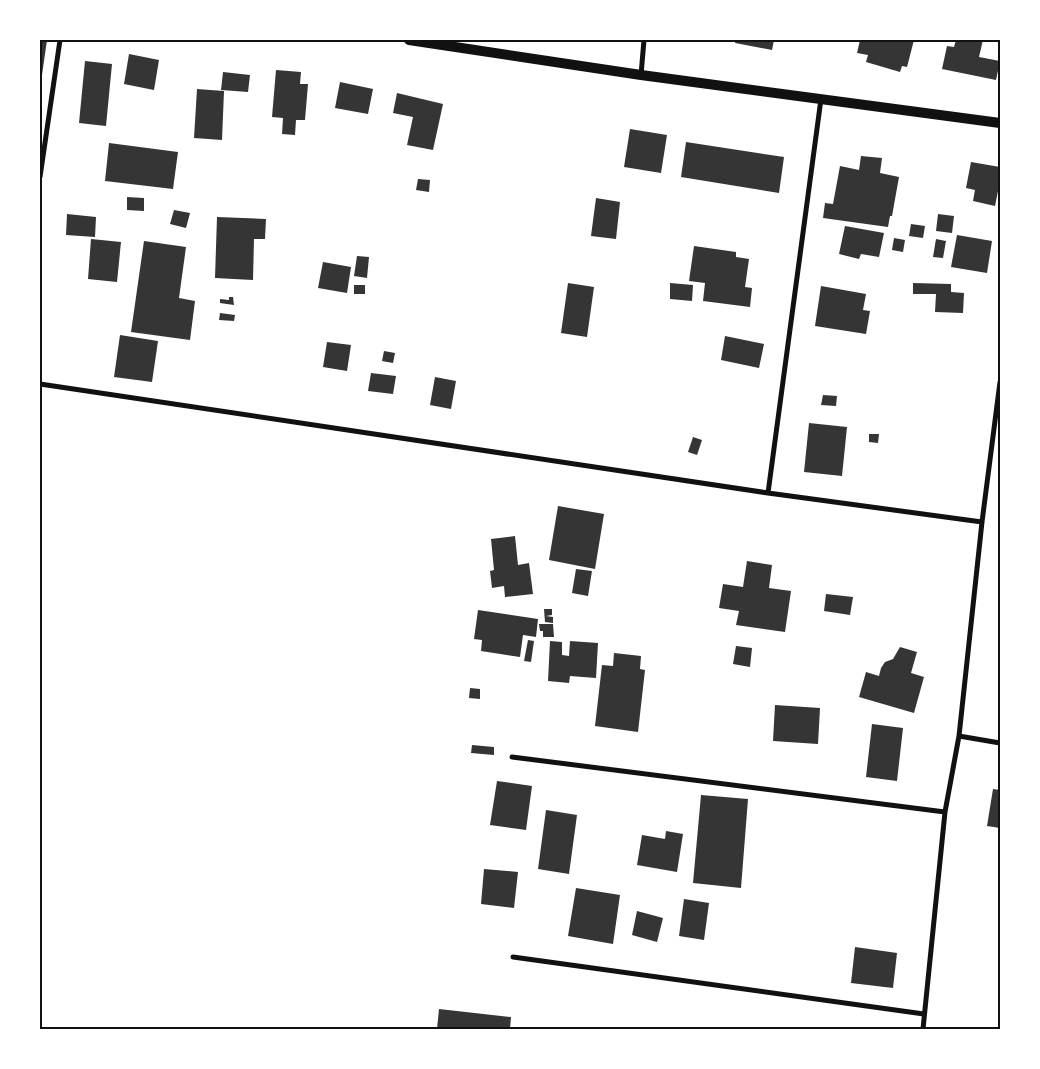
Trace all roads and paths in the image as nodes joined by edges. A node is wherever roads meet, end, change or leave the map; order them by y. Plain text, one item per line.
1 (60, 40) edge
2 (409, 40) edge
3 (644, 40) edge
4 (426, 41) edge
5 (641, 75) junction
6 (821, 99) junction
7 (1000, 123) edge
8 (40, 177) edge
9 (1000, 382) edge
10 (40, 384) edge
11 (998, 414) edge
12 (768, 492) junction
13 (982, 522) junction
14 (959, 736) junction
15 (1000, 743) edge
16 (512, 756) dead end
17 (946, 812) junction
18 (512, 957) dead end
19 (924, 1014) junction
20 (923, 1029) edge

1 - 8 street
2 - 4 main road
3 - 5 street
4 - 5 main road
5 - 6 main road
6 - 7 main road
6 - 12 street
9 - 11 street
10 - 12 street
11 - 13 street
12 - 13 street
13 - 14 street
14 - 15 street
14 - 17 street
16 - 17 street
17 - 19 street
18 - 19 street
19 - 20 street

